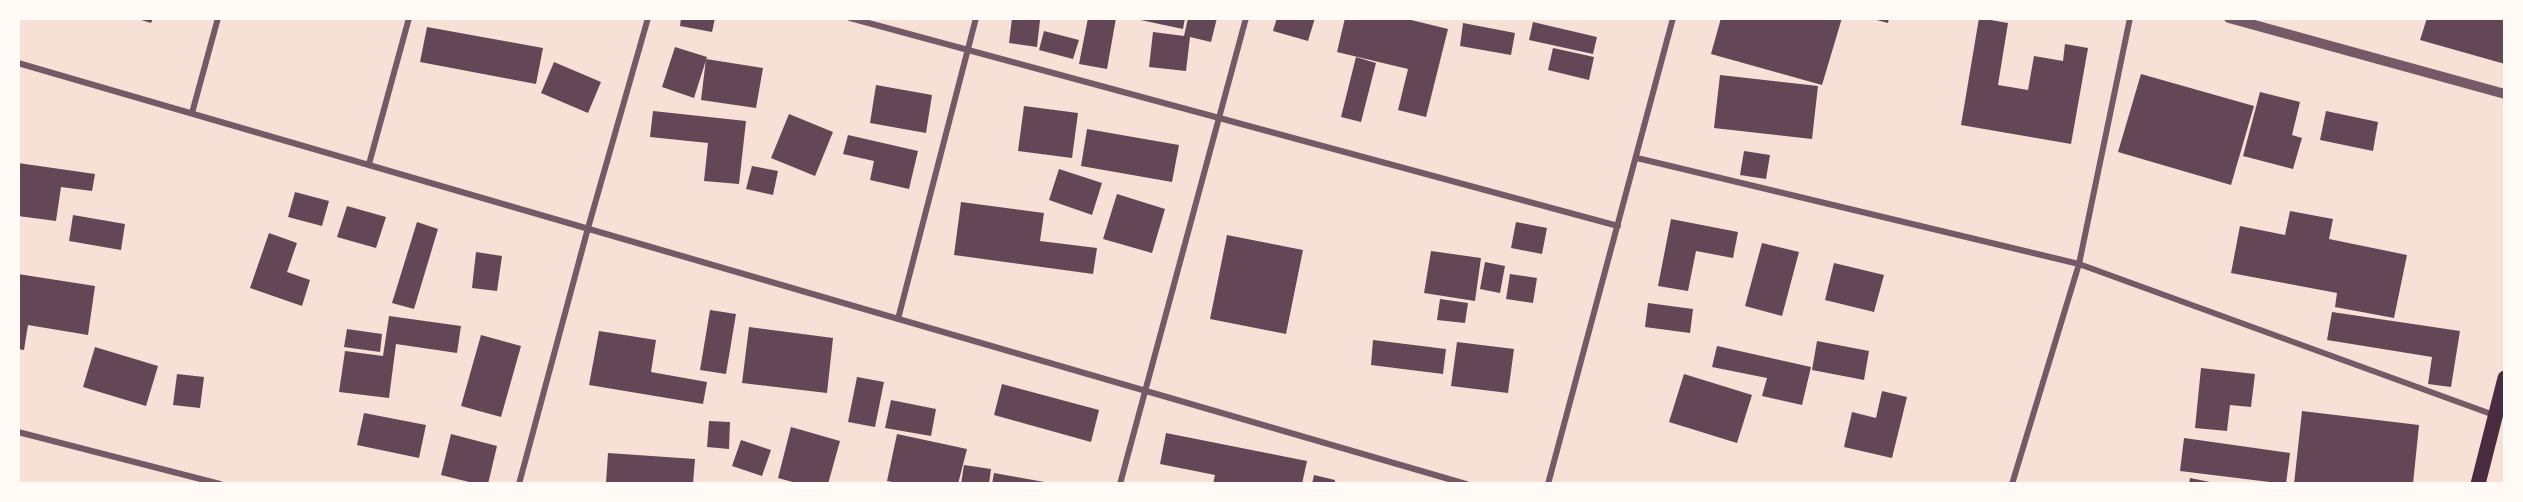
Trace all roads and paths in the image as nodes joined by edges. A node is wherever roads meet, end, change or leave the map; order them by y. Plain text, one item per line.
1 (218, 18) edge
2 (409, 18) edge
3 (648, 18) edge
4 (850, 18) edge
5 (976, 18) edge
6 (1246, 18) edge
7 (1673, 18) edge
8 (2130, 18) edge
9 (2229, 18) edge
10 (2248, 21) edge
11 (968, 51) junction
12 (18, 63) edge
13 (2505, 94) edge
14 (192, 113) junction
15 (1219, 118) junction
16 (1637, 158) junction
17 (369, 164) junction
18 (1618, 226) junction
19 (588, 228) junction
20 (2079, 264) junction
21 (898, 319) junction
22 (2505, 378) edge
23 (1146, 391) junction
24 (2495, 416) junction
25 (18, 432) edge
26 (220, 484) edge
27 (519, 484) edge
28 (1120, 484) edge
29 (1466, 484) edge
30 (1548, 484) edge
31 (2012, 484) edge
32 (2478, 484) edge

1 - 14 street
2 - 17 street
3 - 19 street
4 - 11 street
5 - 11 street
6 - 15 street
7 - 16 street
8 - 20 street
9 - 10 street
10 - 13 street
11 - 15 street
11 - 21 street
12 - 14 street
14 - 17 street
15 - 18 street
15 - 23 street
16 - 18 street
16 - 20 street
17 - 19 street
18 - 30 street
19 - 21 street
19 - 27 street
20 - 24 street
20 - 31 street
21 - 23 street
22 - 24 main road
23 - 28 street
23 - 29 street
24 - 32 main road
25 - 26 street

